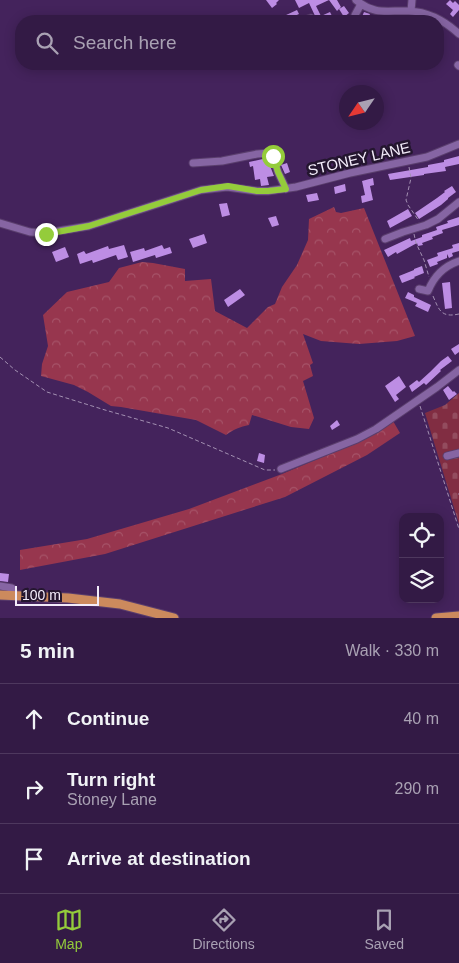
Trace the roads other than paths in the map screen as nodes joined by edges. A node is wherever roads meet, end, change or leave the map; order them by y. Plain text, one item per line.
1 (412, 0) edge
2 (359, 2) edge
3 (411, 11) junction
4 (355, 15) edge
5 (428, 15) edge
6 (444, 22) edge
7 (459, 34) edge
8 (459, 144) edge
9 (192, 163) dead end
10 (286, 189) junction
11 (459, 202) edge
12 (0, 223) edge
13 (385, 240) dead end
14 (459, 261) edge
15 (419, 289) dead end
16 (459, 370) edge
17 (459, 453) edge
18 (447, 456) dead end
19 (281, 469) road end
20 (0, 586) edge
21 (0, 595) edge
22 (15, 596) junction
23 (459, 616) edge
24 (172, 618) edge
25 (436, 618) edge

1 - 3 street
2 - 3 street
2 - 4 street
3 - 5 street
6 - 7 street
8 - 10 street, STONEY LANE
9 - 10 street
10 - 12 street, STONEY LANE
11 - 13 street
14 - 15 street
16 - 19 street
17 - 18 street
20 - 22 street
21 - 22 main road
22 - 24 main road
23 - 25 main road

